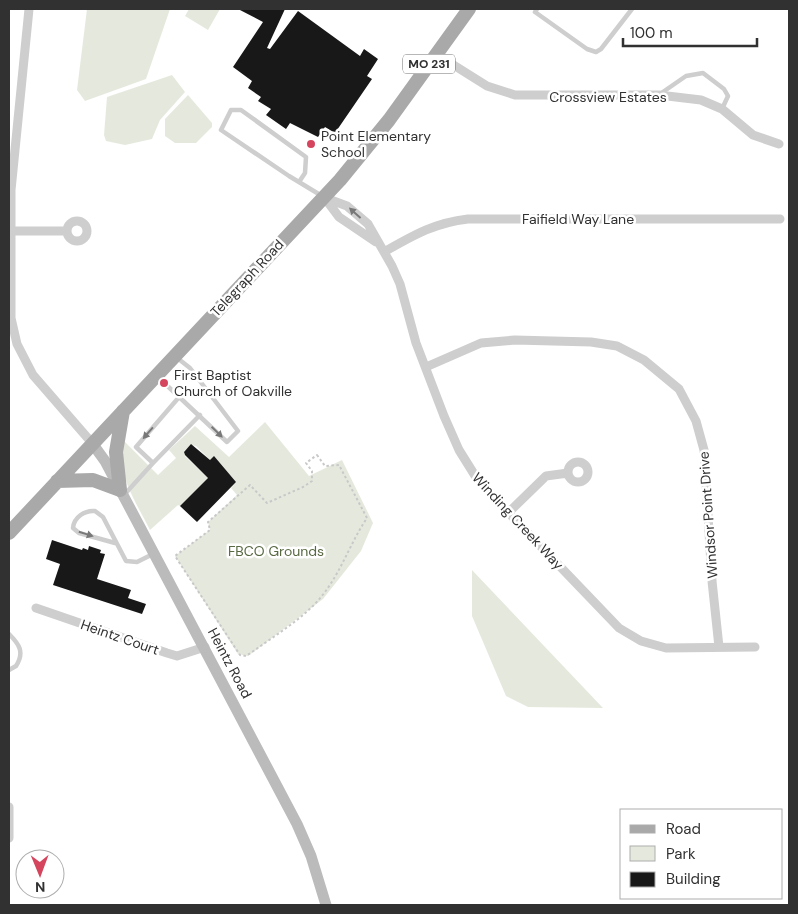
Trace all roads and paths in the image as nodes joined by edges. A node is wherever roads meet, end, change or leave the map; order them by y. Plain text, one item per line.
1 (29, 9) edge
2 (469, 9) edge
3 (537, 9) edge
4 (632, 9) edge
5 (436, 54) junction
6 (659, 95) junction
7 (13, 109) edge
8 (722, 109) junction
9 (779, 144) dead end
10 (299, 182) junction
11 (324, 197) junction
12 (780, 219) dead end
13 (10, 231) edge
14 (67, 231) dead end
15 (384, 252) junction
16 (174, 356) junction
17 (426, 368) junction
18 (156, 376) junction
19 (180, 396) junction
20 (123, 410) junction
21 (200, 415) junction
22 (92, 443) junction
23 (154, 463) junction
24 (568, 473) dead end
25 (56, 481) junction
26 (243, 490) joint
27 (121, 493) junction
28 (509, 512) junction
29 (9, 533) edge
30 (115, 543) junction
31 (154, 553) junction
32 (36, 608) dead end
33 (9, 634) edge
34 (205, 647) junction
35 (720, 647) junction
36 (755, 647) dead end
37 (9, 670) edge
38 (9, 807) edge
39 (9, 838) edge
40 (326, 905) edge

1 - 7 street
2 - 5 main road, Telegraph Road / MO 231
3 - 4 lane
5 - 6 street, Crossview Estates
5 - 11 main road, Telegraph Road / MO 231
6 - 8 street, Crossview Estates
6 - 8 lane
7 - 13 street
8 - 9 street, Crossview Estates
10 - 10 lane
10 - 11 lane
11 - 15 street, Winding Creek Way
11 - 16 main road, Telegraph Road / MO 231
12 - 15 street, Faifield Way Lane
13 - 14 street
13 - 22 street
15 - 17 street, Winding Creek Way
16 - 18 main road, Telegraph Road / MO 231
21 -> 16 lane
17 - 28 street, Winding Creek Way
17 - 35 street, Windsor Point Drive
18 - 19 lane
18 - 20 main road, Telegraph Road / MO 231
19 - 21 lane
19 -> 23 lane
20 - 22 main road, Telegraph Road / MO 231
20 - 27 main road
21 - 23 lane
22 - 25 main road, Telegraph Road / MO 231
22 - 27 street, Heintz Road
23 - 27 lane
24 - 28 street
25 - 27 main road
25 - 29 main road, Telegraph Road / MO 231
26 - 26 path
27 - 31 street, Heintz Road
28 - 35 street, Winding Creek Way
30 -> 30 lane
30 - 31 lane
31 - 34 street, Heintz Road
32 - 34 street, Heintz Court
33 - 37 lane
34 - 40 street, Heintz Road
35 - 36 street, Winding Creek Way
38 - 39 street

